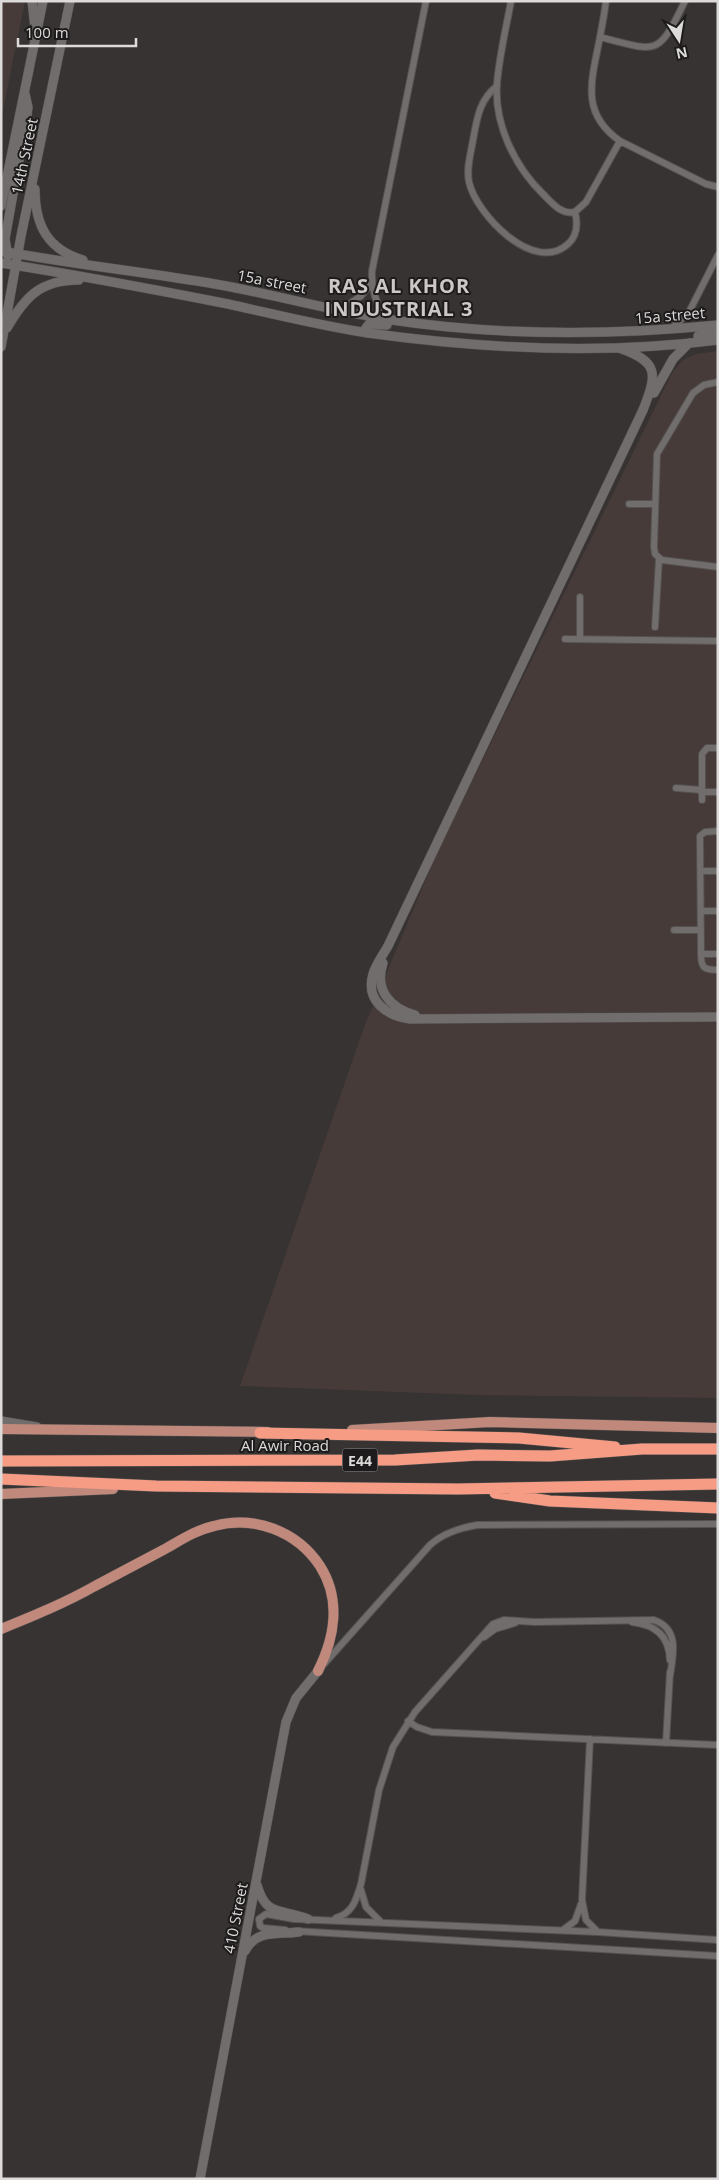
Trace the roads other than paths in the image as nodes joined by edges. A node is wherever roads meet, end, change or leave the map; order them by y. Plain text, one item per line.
1 (32, 1) edge
2 (43, 1) edge
3 (70, 1) edge
4 (426, 1) edge
5 (511, 1) edge
6 (606, 1) edge
7 (685, 1) edge
8 (600, 37) junction
9 (36, 39) junction
10 (497, 86) junction
11 (25, 92) junction
12 (620, 141) junction
13 (35, 169) junction
14 (706, 184) junction
15 (718, 187) edge
16 (718, 193) edge
17 (1, 206) edge
18 (575, 212) junction
19 (4, 251) edge
20 (18, 254) junction
21 (718, 255) edge
22 (1, 263) edge
23 (16, 265) junction
24 (112, 268) junction
25 (104, 280) junction
26 (371, 284) junction
27 (340, 310) junction
28 (386, 319) junction
29 (718, 326) edge
30 (465, 329) junction
31 (670, 329) junction
32 (367, 333) junction
33 (4, 335) junction
34 (718, 340) edge
35 (688, 344) junction
36 (1, 347) edge
37 (619, 348) junction
38 (718, 382) edge
39 (643, 410) junction
40 (630, 504) dead end
41 (655, 504) junction
42 (659, 559) junction
43 (718, 567) edge
44 (580, 597) dead end
45 (655, 627) dead end
46 (565, 639) dead end
47 (580, 639) junction
48 (718, 641) edge
49 (718, 748) edge
50 (676, 788) dead end
51 (701, 791) junction
52 (718, 792) edge
53 (702, 800) dead end
54 (718, 831) edge
55 (718, 870) edge
56 (701, 871) junction
57 (702, 911) junction
58 (718, 911) edge
59 (674, 930) dead end
60 (701, 930) junction
61 (701, 954) junction
62 (718, 954) edge
63 (718, 970) edge
64 (718, 1017) edge
65 (1, 1421) edge
66 (718, 1428) edge
67 (1, 1429) edge
68 (45, 1429) junction
69 (260, 1433) junction
70 (718, 1449) edge
71 (642, 1450) junction
72 (1, 1461) edge
73 (1, 1479) edge
74 (718, 1484) edge
75 (156, 1486) junction
76 (458, 1489) junction
77 (1, 1494) edge
78 (718, 1508) edge
79 (718, 1524) edge
80 (1, 1629) edge
81 (318, 1671) junction
82 (408, 1721) junction
83 (590, 1739) junction
84 (666, 1743) junction
85 (718, 1745) edge
86 (256, 1882) junction
87 (361, 1884) junction
88 (582, 1900) junction
89 (308, 1919) junction
90 (332, 1919) junction
91 (381, 1921) junction
92 (563, 1930) junction
93 (299, 1932) junction
94 (598, 1932) junction
95 (718, 1940) edge
96 (718, 1956) edge
97 (242, 1958) junction
98 (200, 2179) edge

1 - 9 main road
2 - 9 main road, 14th Street
3 - 13 main road, 14th Street
4 - 26 street
5 - 10 street
6 - 8 street
7 - 8 street
8 - 12 street
9 - 11 main road, 14th Street
10 - 18 street
10 - 18 street
11 - 17 main road, 14th Street
11 - 19 main road
12 - 14 street
12 - 18 street
13 - 20 main road, 14th Street
13 - 24 main road
14 - 15 street
14 - 16 street
19 - 20 main road, 15a street
19 - 23 main road
20 - 23 main road, 14th Street
20 - 24 main road, 15a street
21 - 31 street
22 - 23 main road, 15a street
23 - 25 main road, 15a street
23 - 33 main road, 14th Street
24 - 27 main road, 15a street
25 - 32 main road, 15a street
25 - 33 main road
26 - 27 street
26 - 28 street
27 - 28 main road, 15a street
28 - 30 main road, 15a street
29 - 31 main road, 15a street
29 - 37 main road
30 - 31 main road, 15a street
30 - 32 main road
32 - 37 main road, 15a street
33 - 36 main road, 14th Street
34 - 35 main road, 15a street
35 - 37 main road, 15a street
35 - 39 main road
37 - 39 main road
38 - 41 street
39 - 64 main road
40 - 41 street
41 - 42 street
42 - 43 street
42 - 45 street
44 - 47 street
46 - 47 street
47 - 48 street
49 - 51 street
50 - 51 street
51 - 52 street
51 - 53 street
54 - 56 street
55 - 56 street
56 - 57 street
57 - 58 street
57 - 60 street
59 - 60 street
60 - 61 street
61 - 62 street
61 - 63 street
65 - 68 main road
66 - 69 main road
67 - 68 main road
68 - 69 main road
69 - 71 highway
70 - 71 highway, Al Awir Road / E44
71 - 72 highway, Al Awir Road / E44
73 - 75 highway, E44
74 - 76 highway, E44
75 - 76 highway, E44
75 - 77 main road
76 - 78 highway
79 - 81 street
80 - 81 main road
81 - 86 main road, 410 Street
82 - 83 street
82 - 84 street
82 - 87 street
83 - 84 street
83 - 88 street
84 - 85 street
86 - 89 main road
86 - 97 main road, 410 Street
87 - 90 street
87 - 91 street
88 - 92 street
88 - 94 street
89 - 90 street
89 - 93 street
90 - 91 street
91 - 92 street
92 - 94 street
93 - 96 street
93 - 97 main road
94 - 95 street
97 - 98 main road, 410 Street

